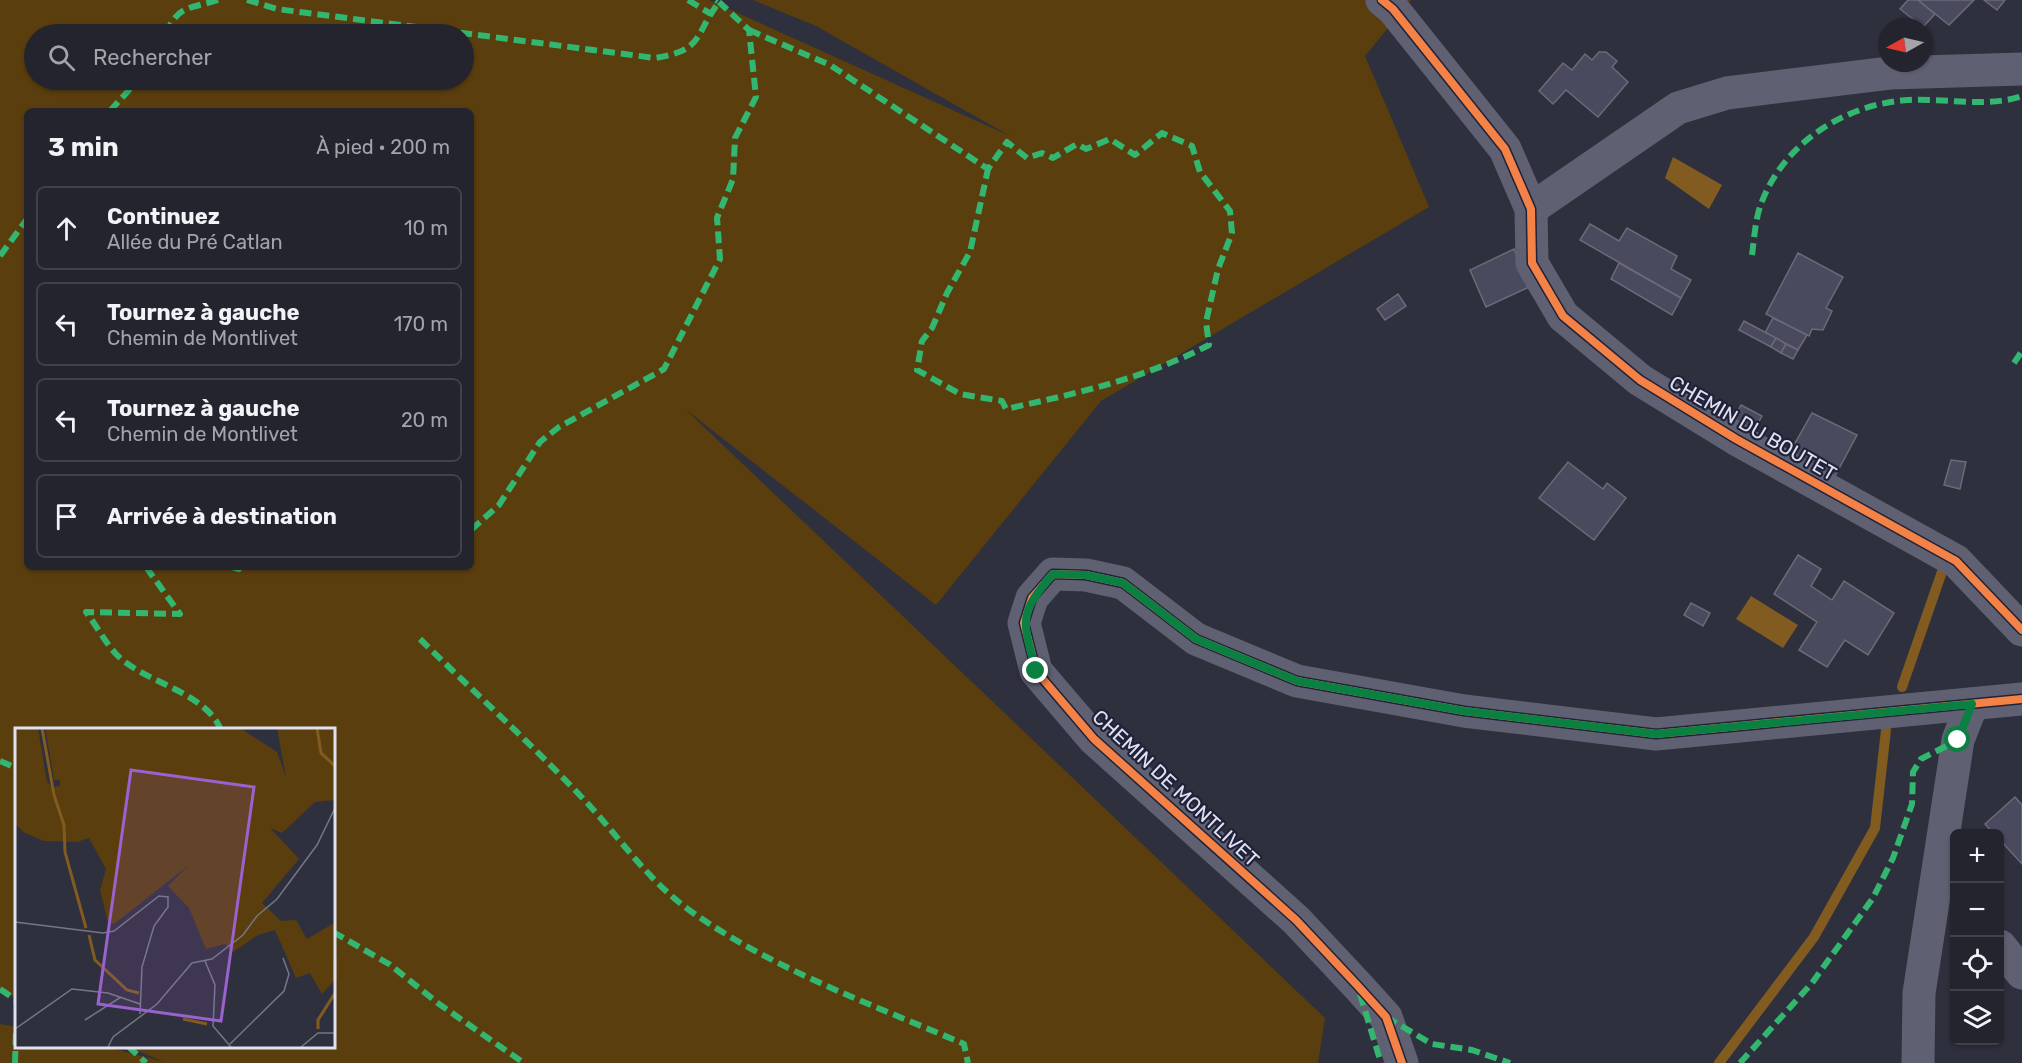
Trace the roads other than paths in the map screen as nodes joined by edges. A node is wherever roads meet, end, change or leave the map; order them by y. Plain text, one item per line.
1 (1382, 0) edge
2 (2022, 69) edge
3 (1531, 209) junction
4 (2022, 630) edge
5 (2022, 699) edge
6 (1972, 704) junction
7 (1946, 883) edge
8 (2004, 951) edge
9 (2022, 973) edge
10 (1402, 1063) edge
11 (1918, 1063) edge

1 - 3 street
2 - 3 street
3 - 4 street, CHEMIN DU BOUTET
5 - 6 street, CHEMIN DE MONTLIVET
6 - 7 street
6 - 10 street, CHEMIN DE MONTLIVET
7 - 11 street
8 - 9 street

